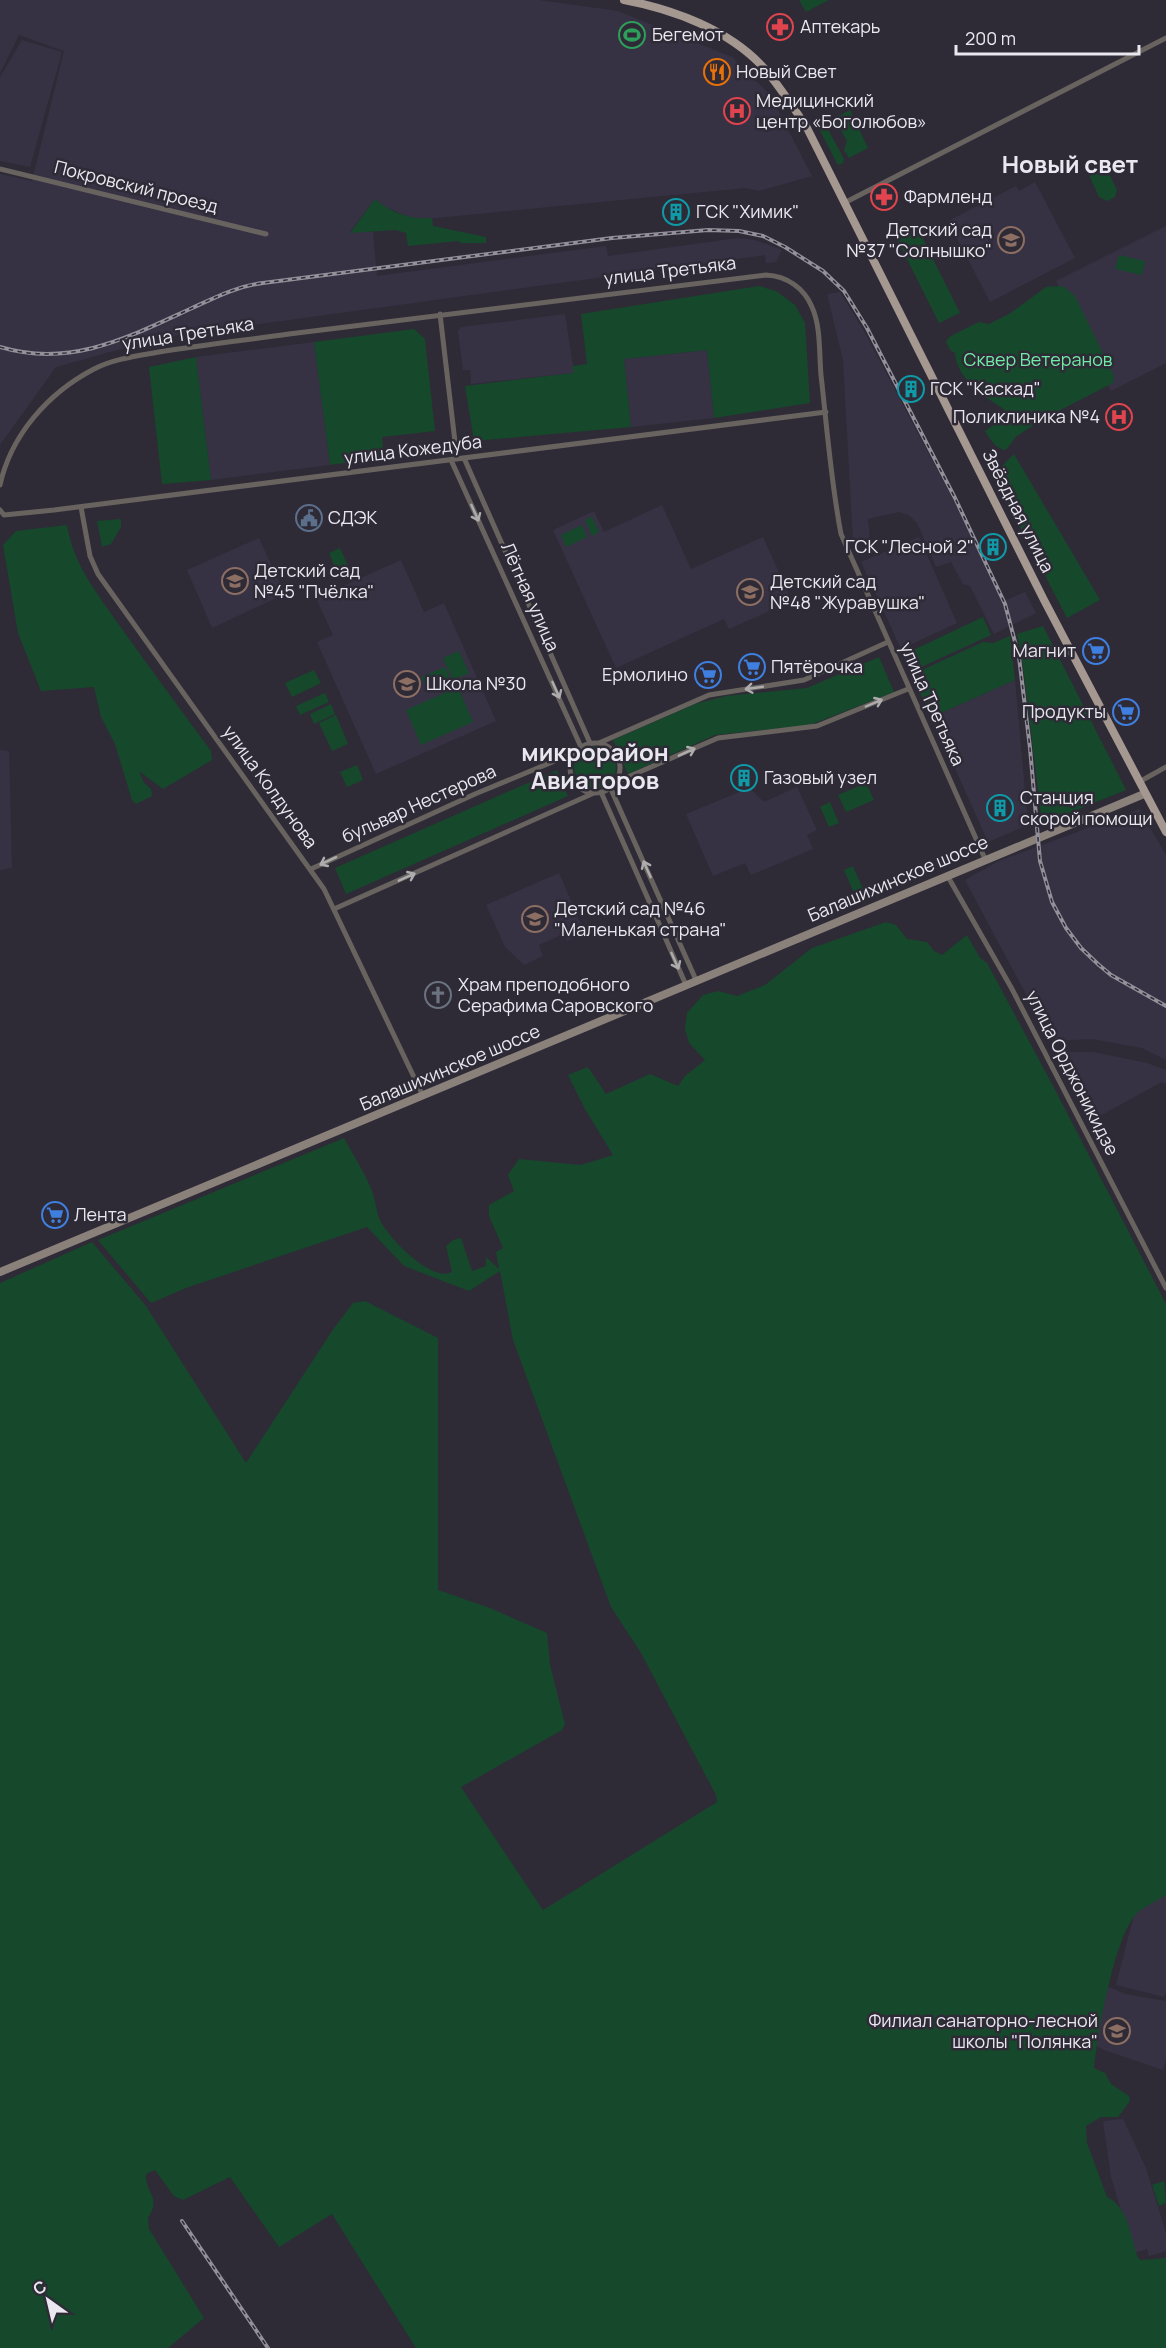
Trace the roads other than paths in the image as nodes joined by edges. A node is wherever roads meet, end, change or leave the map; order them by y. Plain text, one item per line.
1 (624, 0) edge
2 (1166, 38) edge
3 (0, 170) edge
4 (846, 202) junction
5 (266, 234) dead end
6 (440, 314) junction
7 (826, 412) junction
8 (457, 459) junction
9 (0, 485) edge
10 (81, 507) junction
11 (2, 513) edge
12 (888, 642) junction
13 (908, 689) junction
14 (591, 743) junction
15 (599, 743) junction
16 (581, 747) junction
17 (574, 753) junction
18 (1166, 767) edge
19 (1138, 782) junction
20 (612, 785) junction
21 (597, 792) junction
22 (1144, 794) junction
23 (1166, 832) edge
24 (985, 859) junction
25 (311, 869) junction
26 (947, 875) junction
27 (334, 909) junction
28 (696, 980) junction
29 (686, 985) junction
30 (423, 1096) junction
31 (0, 1272) edge
32 (1166, 1288) edge

1 - 4 main road, Звёздная улица
2 - 4 street
3 - 5 street, Покровский проезд
4 - 19 main road, Звёздная улица
6 - 7 street, улица Третьяка
6 - 8 street, Лётная улица
6 - 9 street, улица Третьяка
7 - 8 street, улица Кожедуба
7 - 12 street, улица Третьяка
8 - 10 street, улица Кожедуба
8 - 14 street, Лётная улица
8 -> 16 street, Лётная улица
10 - 11 street, улица Кожедуба
10 - 25 street, улица Колдунова
12 - 13 street, улица Третьяка
12 -> 15 street
20 -> 13 street
13 - 24 street, улица Третьяка
14 - 15 street
14 - 16 street
15 - 20 street
16 - 17 street
17 - 21 street
17 -> 25 street, бульвар Нестерова
18 - 19 street
19 - 22 main road, Звёздная улица
20 - 21 street
28 -> 20 street
27 -> 21 street
21 -> 29 street
22 - 23 main road, Звёздная улица
22 - 24 main road, Балашихинское шоссе
24 - 26 main road, Балашихинское шоссе
25 - 27 street, улица Колдунова
26 - 28 main road, Балашихинское шоссе
26 - 32 street, улица Орджоникидзе
27 - 30 street, улица Колдунова
28 - 29 main road, Балашихинское шоссе
29 - 30 main road, Балашихинское шоссе
30 - 31 main road, Балашихинское шоссе

